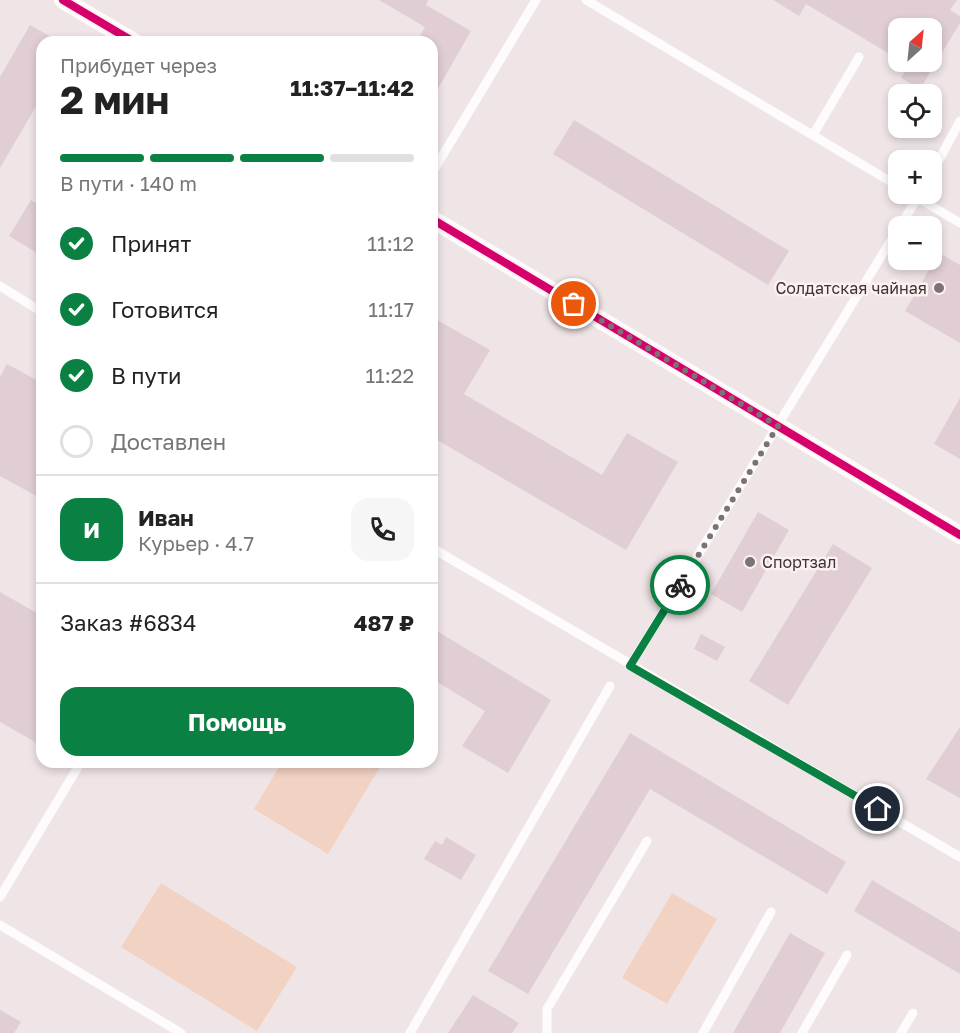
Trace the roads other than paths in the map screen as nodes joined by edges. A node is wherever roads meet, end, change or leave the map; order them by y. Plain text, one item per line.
1 (63, 0) edge
2 (536, 0) edge
3 (586, 0) edge
4 (124, 36) edge
5 (859, 57) dead end
6 (960, 121) edge
7 (813, 135) junction
8 (942, 154) edge
9 (438, 163) edge
10 (888, 180) edge
11 (931, 204) edge
12 (438, 223) edge
13 (960, 223) edge
14 (888, 246) edge
15 (0, 286) edge
16 (36, 308) edge
17 (778, 426) junction
18 (960, 535) edge
19 (438, 552) edge
20 (630, 666) junction
21 (610, 686) dead end
22 (77, 768) edge
23 (647, 841) dead end
24 (960, 857) edge
25 (0, 897) edge
26 (771, 912) dead end
27 (0, 925) edge
28 (847, 955) dead end
29 (913, 1013) dead end
30 (181, 1033) edge
31 (410, 1033) edge
32 (547, 1033) edge
33 (703, 1033) edge
34 (802, 1033) edge
35 (901, 1033) edge

1 - 4 street
2 - 9 lane
3 - 7 lane
5 - 7 lane
6 - 8 lane
7 - 10 lane
11 - 13 lane
12 - 17 street
14 - 17 lane
15 - 16 lane
17 - 18 street
17 - 20 lane
19 - 20 lane
20 - 24 lane
21 - 31 lane
22 - 25 lane
23 - 32 lane
26 - 33 lane
27 - 30 lane
28 - 34 lane
29 - 35 lane

